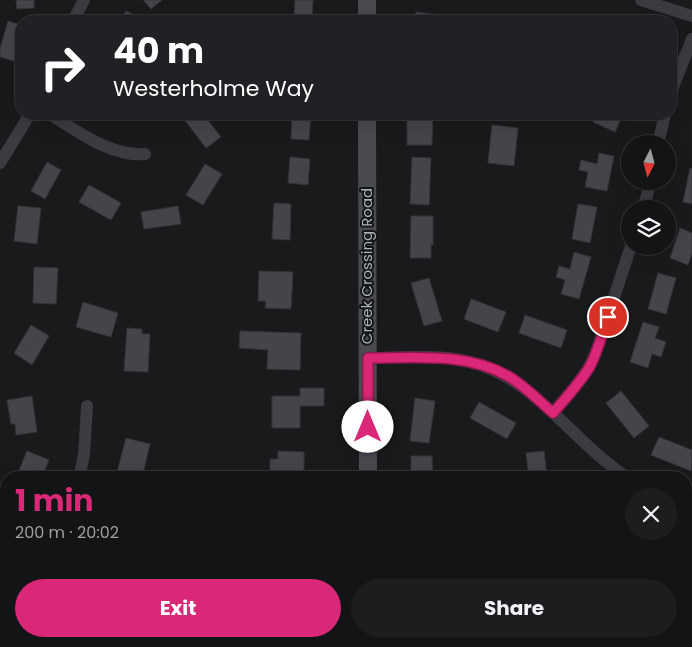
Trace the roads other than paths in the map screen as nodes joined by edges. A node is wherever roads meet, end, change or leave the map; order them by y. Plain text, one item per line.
1 (84, 0) edge
2 (367, 0) edge
3 (640, 0) edge
4 (76, 15) edge
5 (367, 15) edge
6 (692, 16) edge
7 (692, 39) edge
8 (677, 77) edge
9 (26, 120) edge
10 (60, 120) edge
11 (367, 120) edge
12 (664, 120) edge
13 (660, 135) edge
14 (145, 154) dead end
15 (0, 163) edge
16 (628, 255) edge
17 (368, 358) junction
18 (87, 406) dead end
19 (553, 413) junction
20 (81, 471) edge
21 (368, 471) edge
22 (615, 471) edge

1 - 4 street
2 - 5 street
3 - 6 street
7 - 8 street
9 - 15 street
10 - 14 street
11 - 17 street, Creek Crossing Road
12 - 13 street
16 - 19 street
17 - 19 street
17 - 21 street, Creek Crossing Road
18 - 20 street
19 - 22 street

